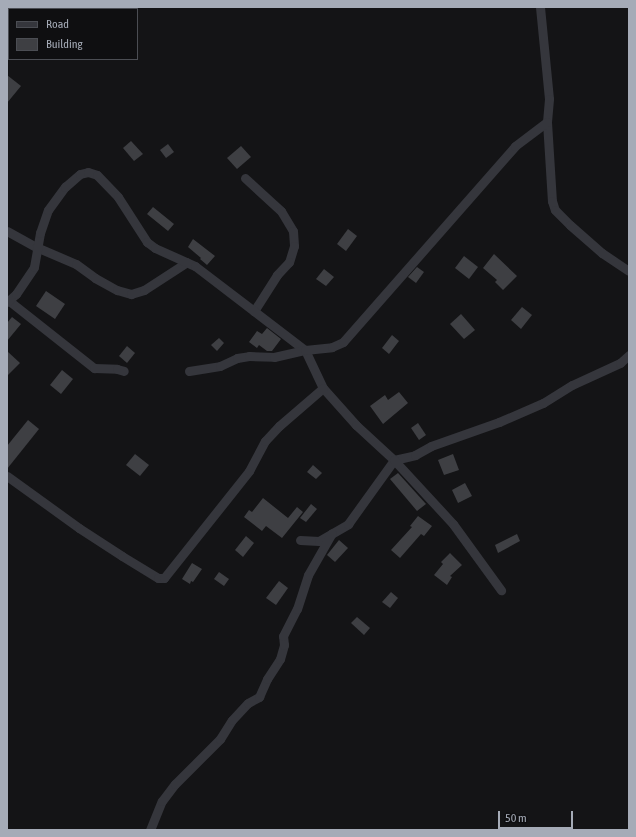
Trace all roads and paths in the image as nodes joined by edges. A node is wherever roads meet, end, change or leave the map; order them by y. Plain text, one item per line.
1 (540, 7) edge
2 (547, 122) junction
3 (245, 178) dead end
4 (7, 231) edge
5 (36, 247) junction
6 (187, 262) junction
7 (629, 271) edge
8 (8, 301) edge
9 (254, 311) junction
10 (305, 350) junction
11 (629, 355) edge
12 (124, 371) dead end
13 (189, 371) dead end
14 (323, 388) junction
15 (394, 460) junction
16 (7, 476) edge
17 (332, 533) junction
18 (300, 540) dead end
19 (501, 590) dead end
20 (150, 830) edge

1 - 2 street
2 - 7 street
2 - 10 street
3 - 9 street
4 - 5 street
5 - 6 street
5 - 6 street
5 - 8 street
6 - 9 street
8 - 12 street
9 - 10 street
10 - 13 street
10 - 14 street
11 - 15 street
14 - 15 street
14 - 16 street
15 - 17 street
15 - 19 street
17 - 18 street
17 - 20 street

